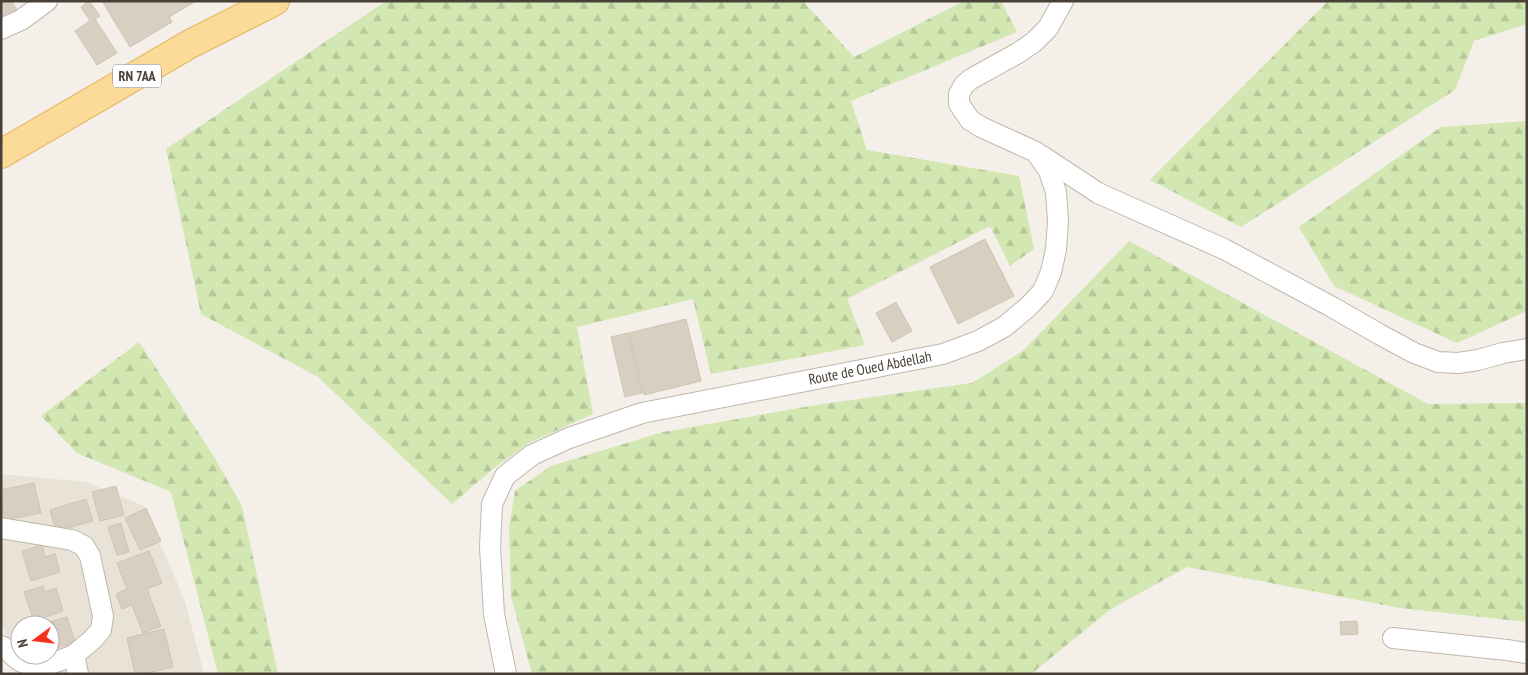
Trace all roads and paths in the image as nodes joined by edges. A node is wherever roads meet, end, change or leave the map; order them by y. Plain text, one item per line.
1 (47, 1) edge
2 (275, 1) edge
3 (1063, 1) edge
4 (1, 29) edge
5 (1036, 152) junction
6 (1, 154) edge
7 (1527, 349) edge
8 (1, 528) edge
9 (1393, 638) dead end
10 (1, 646) edge
11 (1527, 653) edge
12 (76, 664) edge
13 (506, 674) edge

1 - 4 street
2 - 6 main road, RN 7AA
3 - 5 street
5 - 7 street
5 - 13 street, Route de Oued Abdellah
8 - 12 street
9 - 11 street
10 - 12 street

